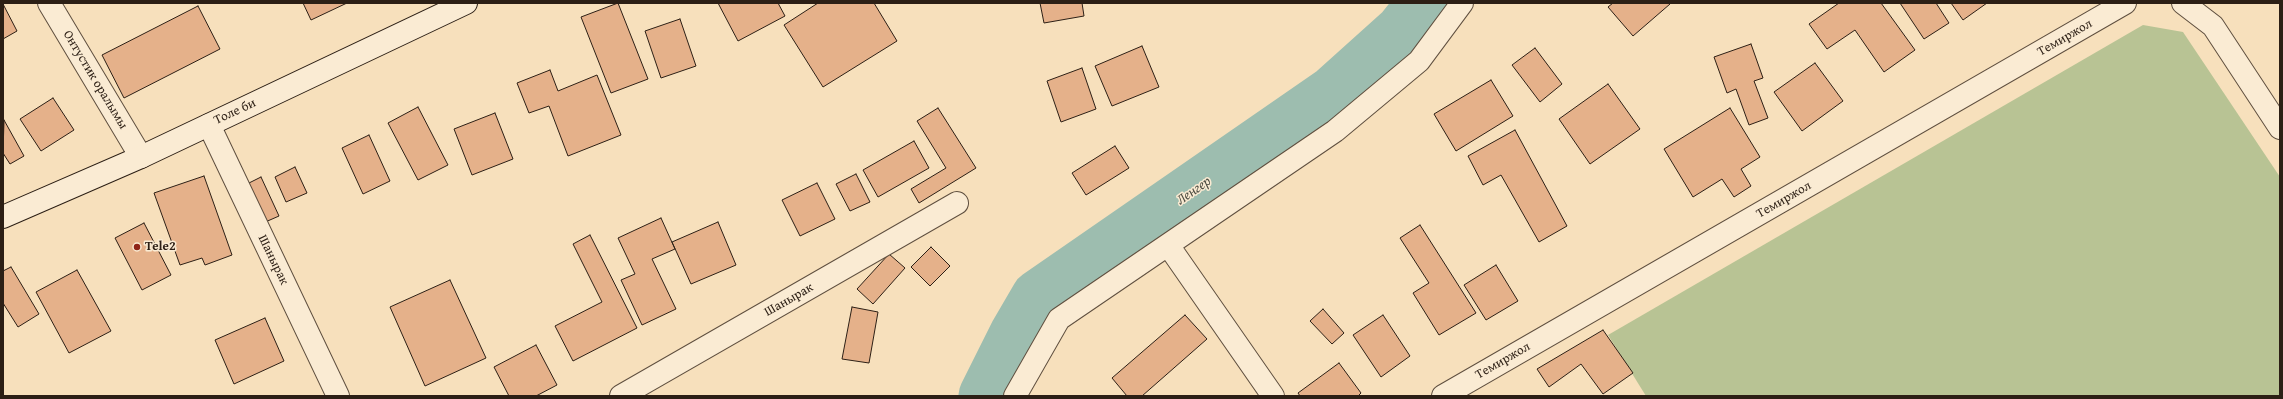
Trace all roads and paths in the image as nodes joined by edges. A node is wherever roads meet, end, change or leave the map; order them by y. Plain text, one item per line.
1 (49, 3) edge
2 (466, 3) edge
3 (1462, 3) edge
4 (2125, 3) edge
5 (2183, 3) edge
6 (208, 125) junction
7 (2280, 128) edge
8 (141, 157) junction
9 (957, 203) dead end
10 (3, 217) edge
11 (1168, 245) junction
12 (338, 396) edge
13 (621, 396) edge
14 (1015, 396) edge
15 (1273, 396) edge
16 (1443, 396) edge

1 - 8 street, Онтустик оралымы
2 - 6 street, Толе би
3 - 11 street
4 - 16 street, Темиржол
5 - 7 street
6 - 8 street, Толе би
6 - 12 street, Шанырак
8 - 10 street, Толе би
9 - 13 street, Шанырак
11 - 14 street
11 - 15 street

